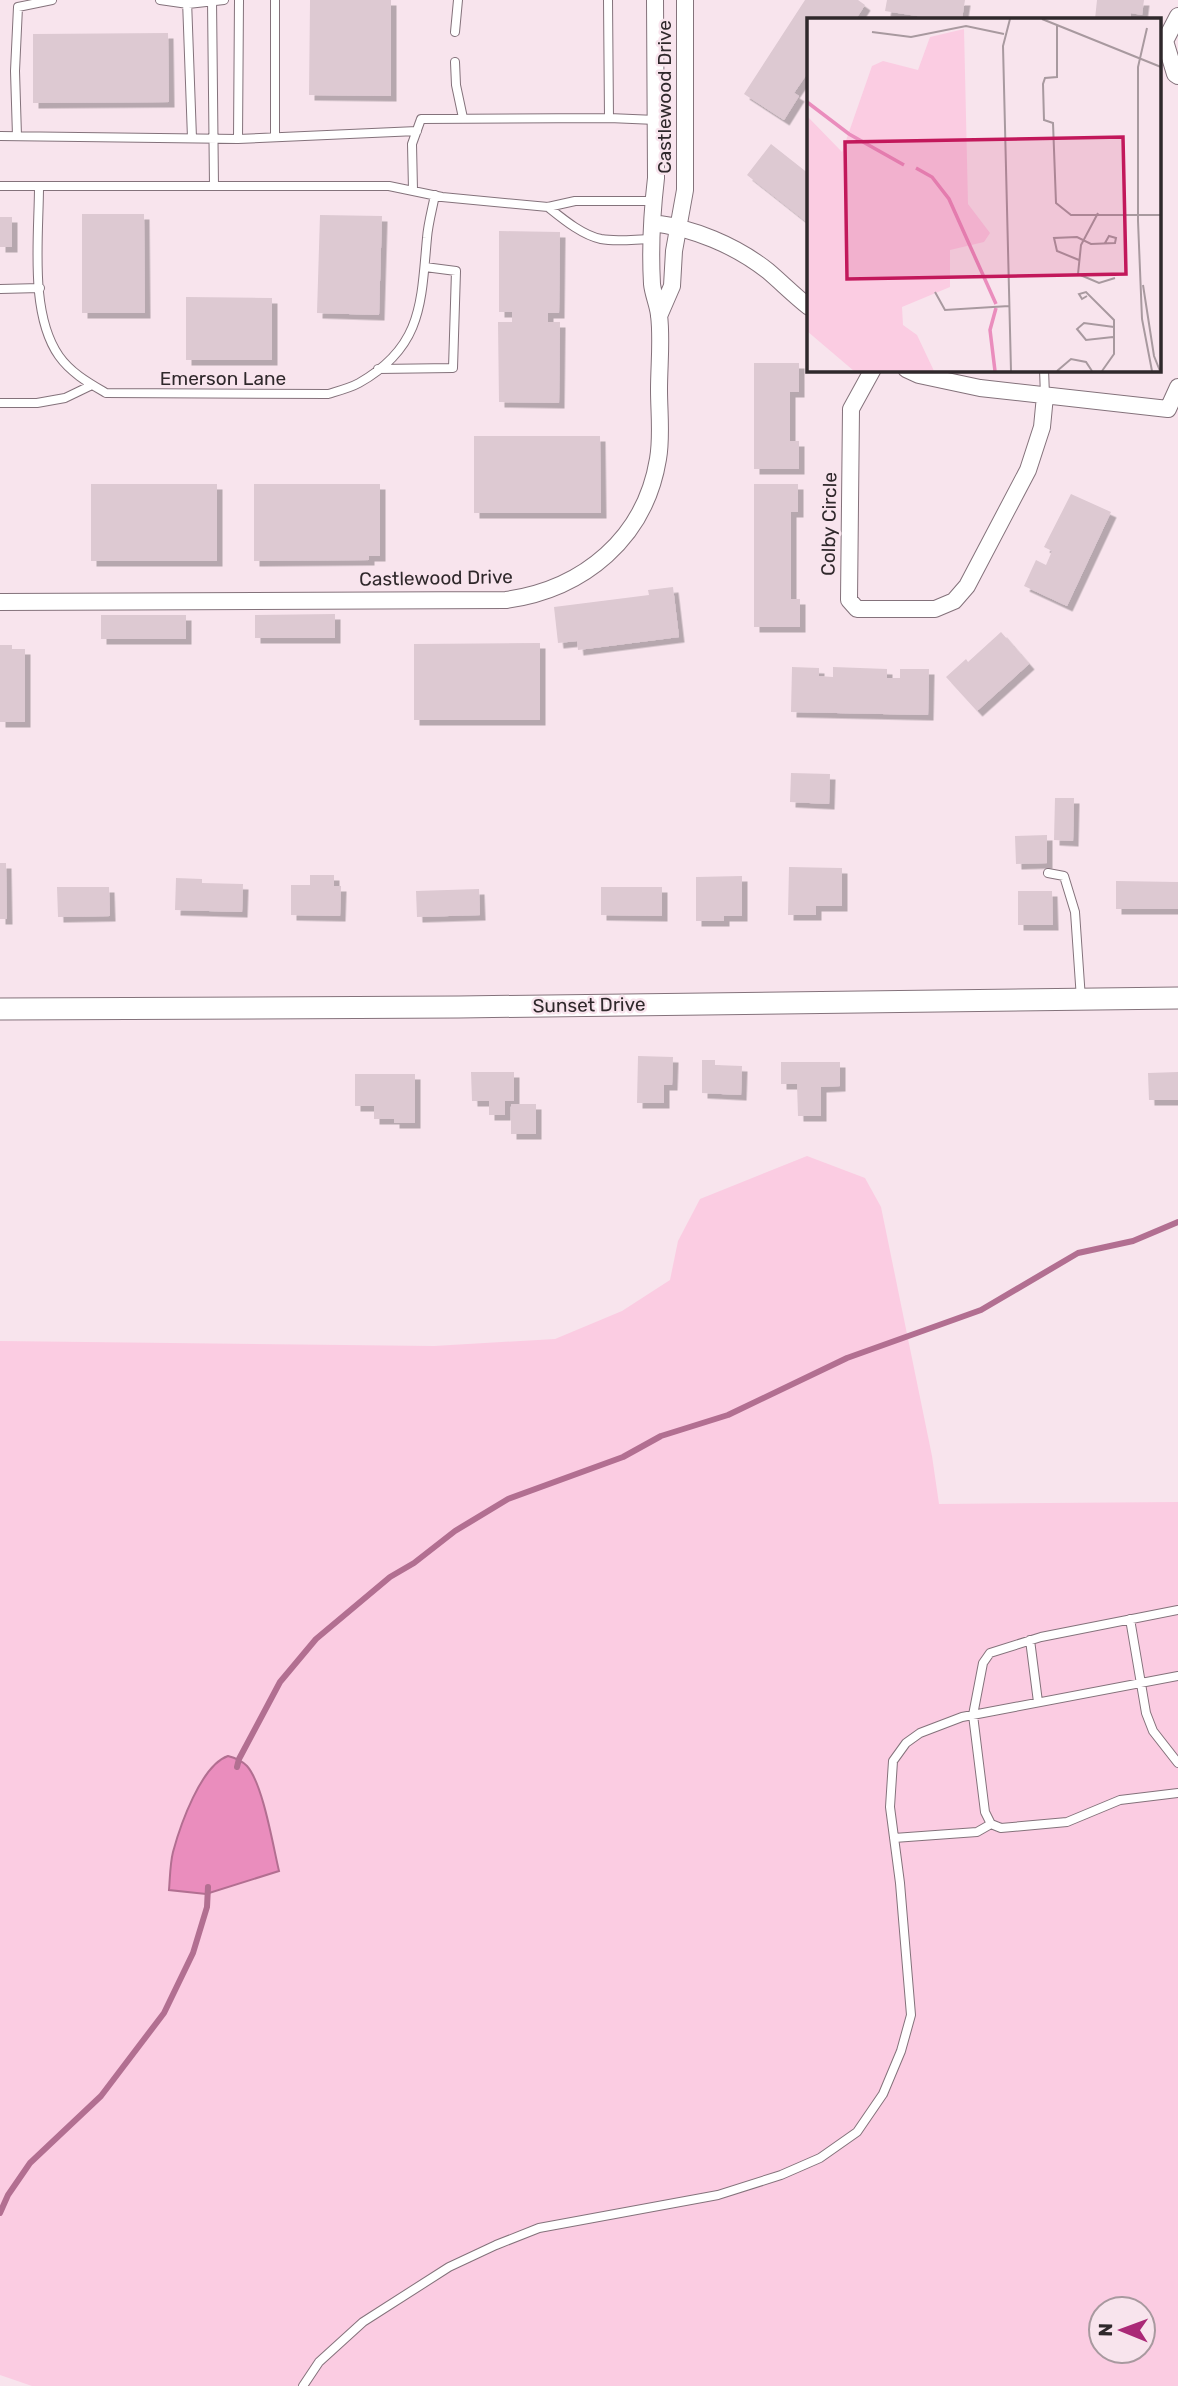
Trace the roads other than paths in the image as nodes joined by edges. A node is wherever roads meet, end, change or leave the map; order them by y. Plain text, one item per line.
1 (52, 0) edge
2 (160, 0) edge
3 (224, 0) edge
4 (239, 0) edge
5 (275, 0) edge
6 (458, 0) edge
7 (608, 0) edge
8 (655, 0) edge
9 (685, 0) edge
10 (212, 1) edge
11 (188, 2) edge
12 (18, 4) edge
13 (1178, 16) edge
14 (455, 32) dead end
15 (456, 62) dead end
16 (1178, 76) edge
17 (463, 118) junction
18 (609, 118) junction
19 (656, 120) junction
20 (417, 131) junction
21 (0, 136) edge
22 (18, 136) junction
23 (275, 137) junction
24 (192, 138) junction
25 (215, 139) junction
26 (239, 139) junction
27 (0, 186) edge
28 (39, 186) junction
29 (214, 186) junction
30 (413, 190) junction
31 (435, 195) junction
32 (653, 201) junction
33 (548, 207) junction
34 (678, 226) junction
35 (652, 231) junction
36 (425, 267) junction
37 (40, 288) junction
38 (0, 289) edge
39 (807, 305) edge
40 (659, 316) junction
41 (378, 369) junction
42 (872, 371) edge
43 (910, 371) edge
44 (1044, 371) edge
45 (92, 385) junction
46 (1178, 387) edge
47 (1045, 396) junction
48 (0, 403) edge
49 (0, 602) edge
50 (1048, 873) dead end
51 (1178, 998) edge
52 (1081, 999) junction
53 (0, 1009) edge
54 (1178, 1610) edge
55 (1130, 1619) junction
56 (1030, 1640) junction
57 (1178, 1676) edge
58 (1140, 1684) junction
59 (1038, 1702) junction
60 (973, 1715) junction
61 (1178, 1763) edge
62 (1178, 1793) edge
63 (991, 1824) junction
64 (894, 1838) junction
65 (303, 2386) edge

1 - 12 lane
2 - 11 lane
3 - 10 lane
4 - 26 lane
5 - 23 lane
6 - 14 lane
7 - 18 lane
8 - 19 street, Castlewood Drive
9 - 34 street, Castlewood Drive
10 - 11 lane
10 - 25 lane
11 - 24 lane
12 - 22 lane
13 - 16 street
15 - 17 lane
17 - 18 lane
17 - 20 lane
18 - 19 lane
19 - 32 street, Castlewood Drive
20 - 23 lane
20 - 30 lane
21 - 22 lane
22 - 24 lane
23 - 26 lane
24 - 25 lane
25 - 26 lane
25 - 29 lane
27 - 28 lane
28 - 29 lane
28 - 37 lane, Emerson Lane
29 - 30 lane
30 - 31 lane
31 - 33 lane
31 - 36 lane, Emerson Lane
32 - 33 lane
32 - 35 street, Castlewood Drive
33 - 35 lane
34 - 35 street
34 - 39 street
34 - 40 street, Castlewood Drive
35 - 40 street, Castlewood Drive
36 - 41 lane, Emerson Lane
36 - 41 lane
37 - 38 lane
37 - 45 lane, Emerson Lane
40 - 49 street, Castlewood Drive
41 - 45 lane, Emerson Lane
42 - 47 street, Colby Circle
43 - 47 street
44 - 47 lane
45 - 48 lane
46 - 47 street
50 - 52 lane
51 - 52 street, Sunset Drive
52 - 53 street, Sunset Drive
54 - 55 lane
55 - 56 lane
55 - 58 lane
56 - 59 lane
56 - 60 lane
57 - 58 lane
58 - 59 lane
58 - 61 lane
59 - 60 lane
60 - 63 lane
60 - 64 lane
62 - 63 lane
63 - 64 lane
64 - 65 lane

